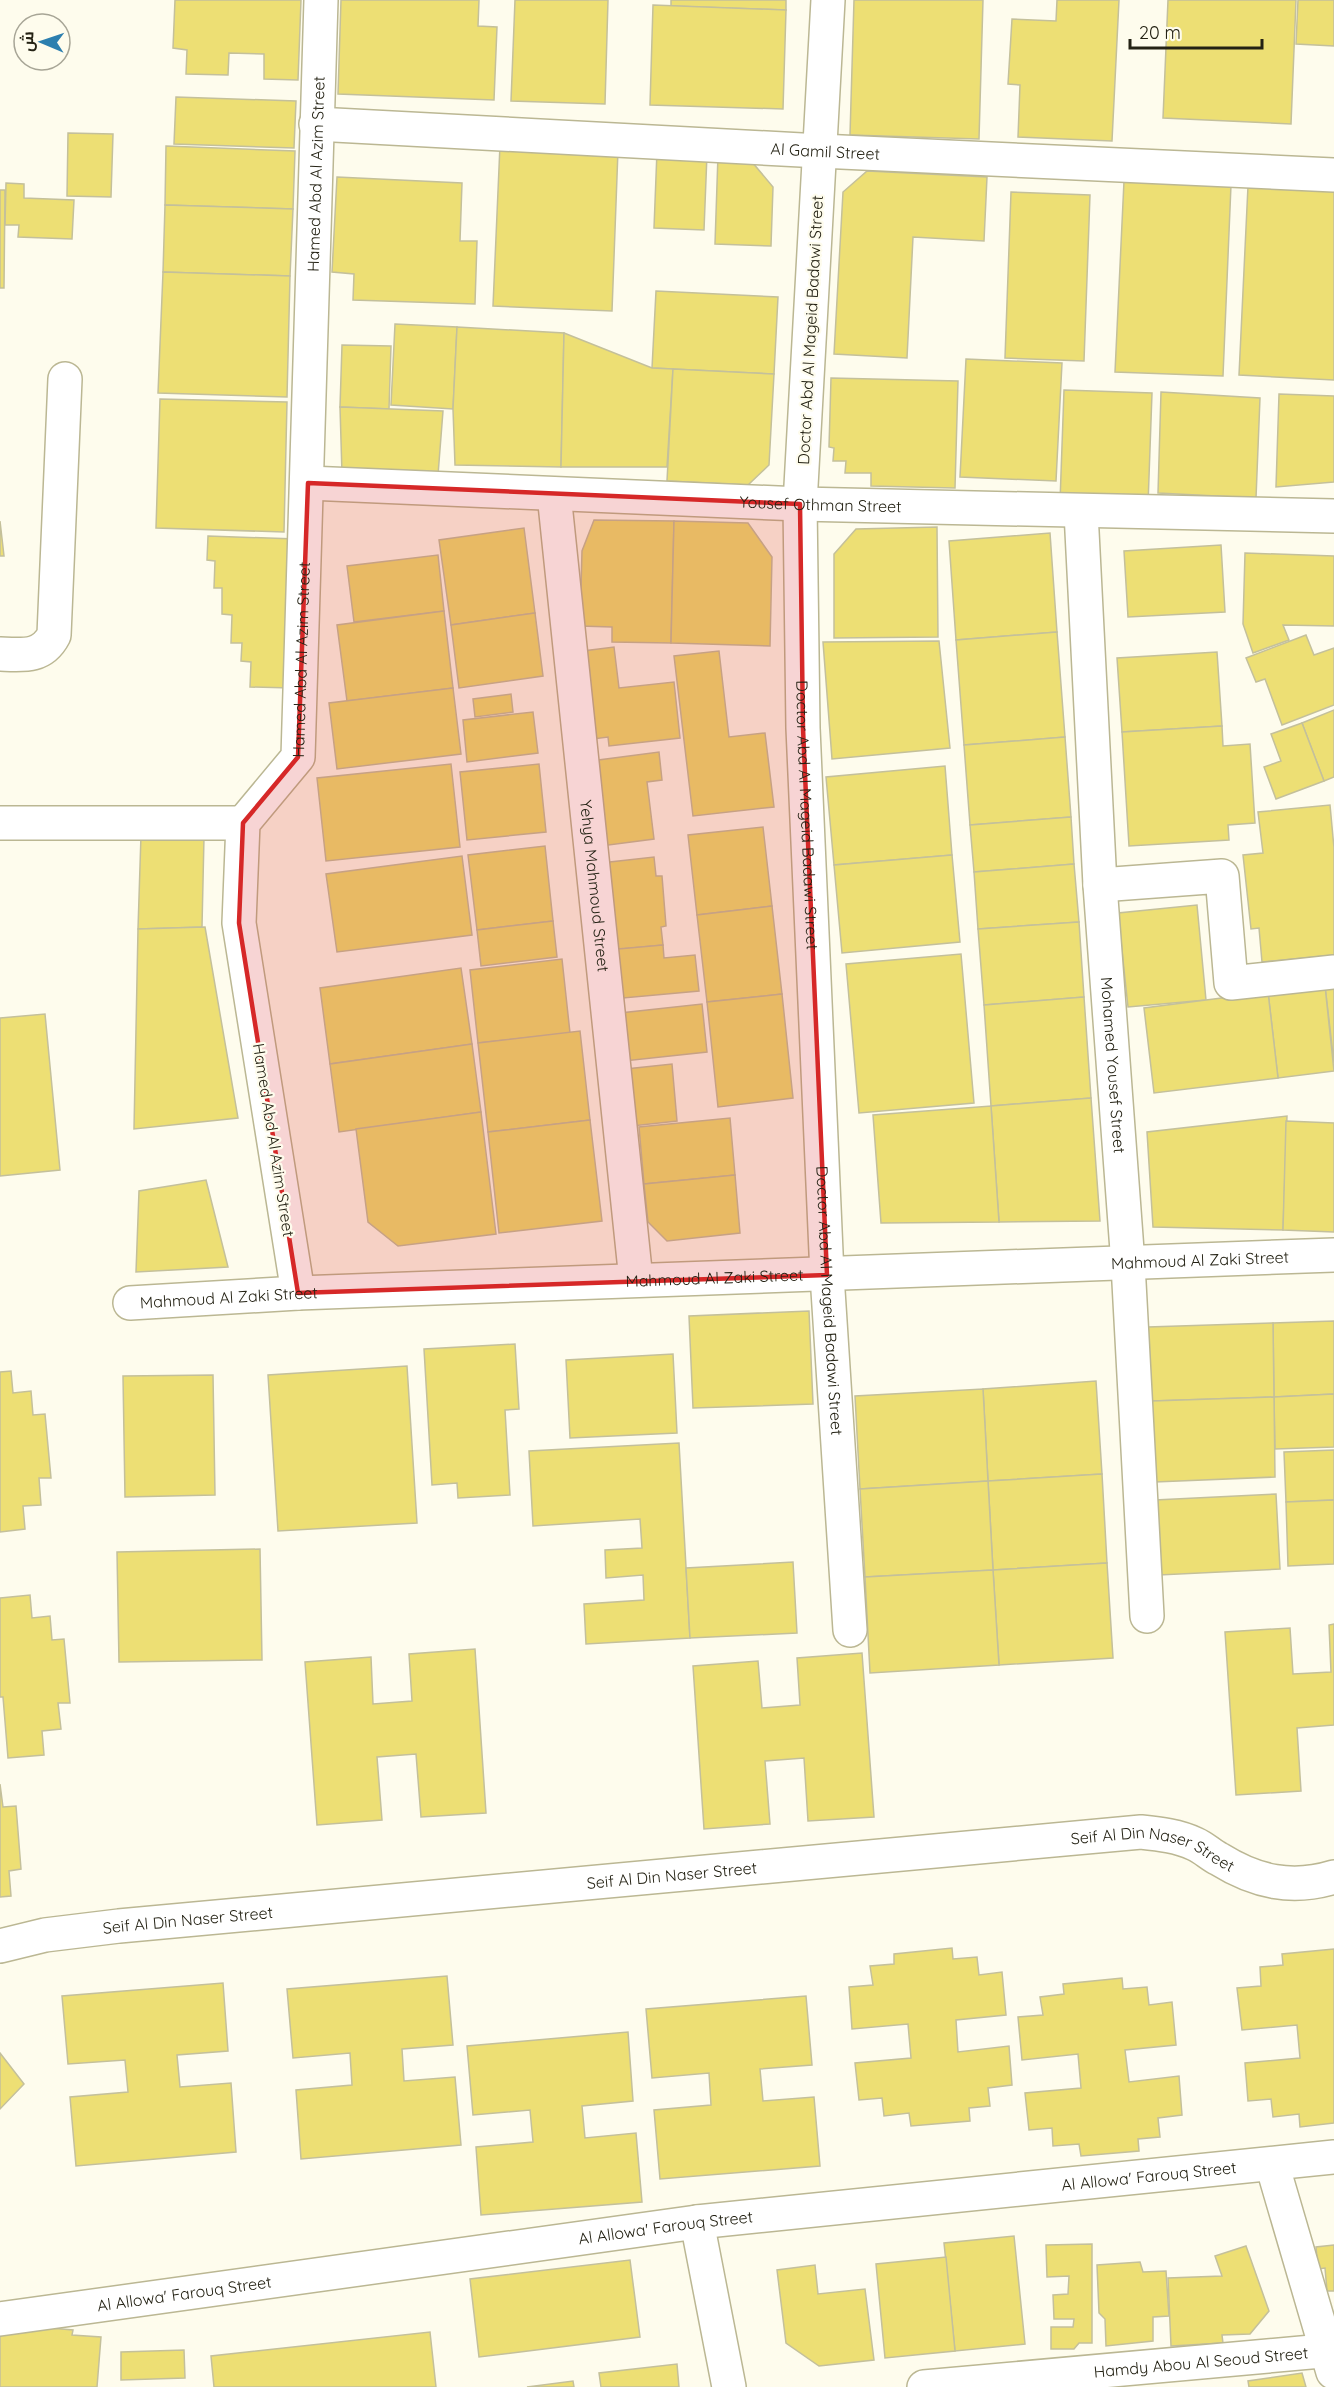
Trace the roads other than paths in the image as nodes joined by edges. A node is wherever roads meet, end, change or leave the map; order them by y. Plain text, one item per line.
1 (321, 0) edge
2 (828, 0) edge
3 (316, 124) junction
4 (820, 152) junction
5 (1334, 175) edge
6 (65, 379) dead end
7 (308, 483) junction
8 (554, 494) junction
9 (800, 504) junction
10 (1081, 512) junction
11 (1334, 516) edge
12 (0, 654) edge
13 (0, 823) edge
14 (243, 823) junction
15 (1100, 885) junction
16 (1334, 972) edge
17 (1334, 1255) edge
18 (1128, 1264) junction
19 (827, 1275) junction
20 (636, 1280) junction
21 (298, 1293) junction
22 (130, 1303) dead end
23 (1147, 1616) dead end
24 (850, 1630) dead end
25 (1334, 1877) edge
26 (0, 1946) edge
27 (1334, 2157) edge
28 (1272, 2164) junction
29 (697, 2222) junction
30 (0, 2319) edge
31 (1331, 2358) edge
32 (729, 2387) edge
33 (924, 2387) edge

1 - 3 street, Hamed Abd Al Azim Street
2 - 4 street, Doctor Abd Al Mageid Badawi Street
3 - 4 street, Al Gamil Street
3 - 7 street, Hamed Abd Al Azim Street
4 - 5 street, Al Gamil Street
4 - 9 street, Doctor Abd Al Mageid Badawi Street
6 - 12 street
7 - 8 street, Yousef Othman Street
7 - 14 street, Hamed Abd Al Azim Street
8 - 9 street, Yousef Othman Street
8 - 20 street, Yehya Mahmoud Street
9 - 10 street, Yousef Othman Street
9 - 19 street, Doctor Abd Al Mageid Badawi Street
10 - 11 street, Yousef Othman Street
10 - 15 street, Mohamed Yousef Street
13 - 14 street
14 - 21 street, Hamed Abd Al Azim Street
15 - 16 street
15 - 18 street, Mohamed Yousef Street
17 - 18 street, Mahmoud Al Zaki Street
18 - 19 street, Mahmoud Al Zaki Street
18 - 23 street, Mohamed Yousef Street
19 - 20 street, Mahmoud Al Zaki Street
19 - 24 street, Doctor Abd Al Mageid Badawi Street
20 - 21 street, Mahmoud Al Zaki Street
21 - 22 street, Mahmoud Al Zaki Street
25 - 26 street, Seif Al Din Naser Street
27 - 28 street, Al Allowa' Farouq Street
28 - 29 street, Al Allowa' Farouq Street
28 - 31 street
29 - 30 street, Al Allowa' Farouq Street
29 - 32 street
31 - 33 street, Hamdy Abou Al Seoud Street

